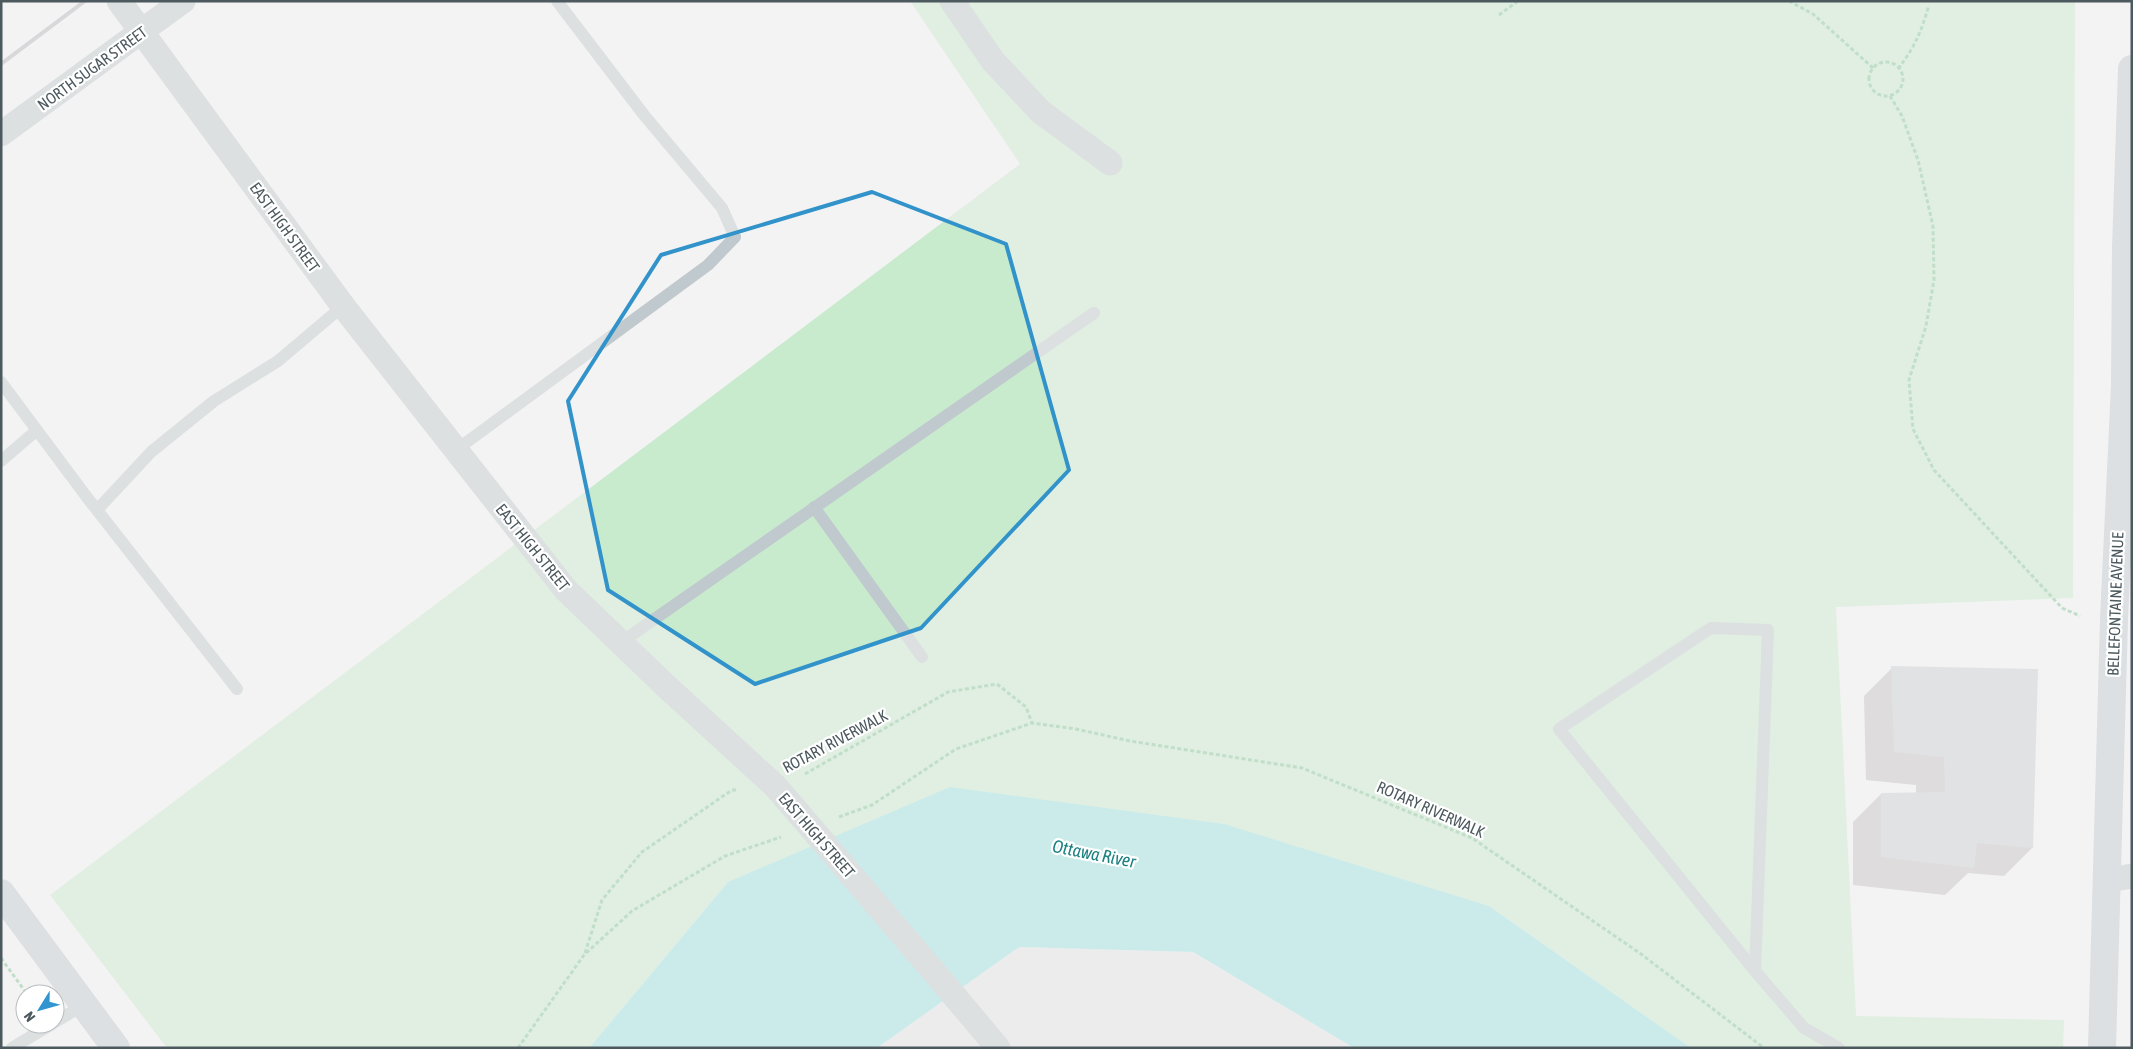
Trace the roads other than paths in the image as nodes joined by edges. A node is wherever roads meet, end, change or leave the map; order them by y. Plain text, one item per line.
1 (119, 1) edge
2 (183, 1) edge
3 (557, 1) edge
4 (952, 1) edge
5 (142, 31) junction
6 (2132, 70) edge
7 (1, 134) edge
8 (1110, 163) dead end
9 (343, 306) junction
10 (1094, 313) dead end
11 (1, 382) edge
12 (2128, 386) edge
13 (37, 430) junction
14 (456, 450) junction
15 (2126, 456) edge
16 (1, 461) edge
17 (814, 507) junction
18 (97, 510) junction
19 (620, 643) junction
20 (922, 658) dead end
21 (237, 689) dead end
22 (2120, 878) edge
23 (1, 893) edge
24 (1756, 971) junction
25 (84, 1005) junction
26 (65, 1016) edge
27 (35, 1034) edge
28 (12, 1048) edge
29 (116, 1048) edge
30 (998, 1048) edge
31 (1838, 1048) edge
32 (2102, 1048) edge

1 - 5 street, EAST HIGH STREET
2 - 5 street, NORTH SUGAR STREET
3 - 14 lane
4 - 8 street
5 - 7 street, NORTH SUGAR STREET
5 - 9 street, EAST HIGH STREET
6 - 12 street, BELLEFONTAINE AVENUE
9 - 14 street, EAST HIGH STREET
9 - 18 lane
10 - 17 lane
11 - 13 lane
12 - 15 street, BELLEFONTAINE AVENUE
13 - 16 lane
13 - 18 lane
14 - 19 street, EAST HIGH STREET
15 - 22 street, BELLEFONTAINE AVENUE
17 - 19 lane
17 - 20 lane
18 - 21 lane
19 - 30 street, EAST HIGH STREET, bridge
22 - 32 street, BELLEFONTAINE AVENUE
23 - 25 street
24 - 24 lane
24 - 31 lane
25 - 26 lane
25 - 29 street
27 - 28 lane

